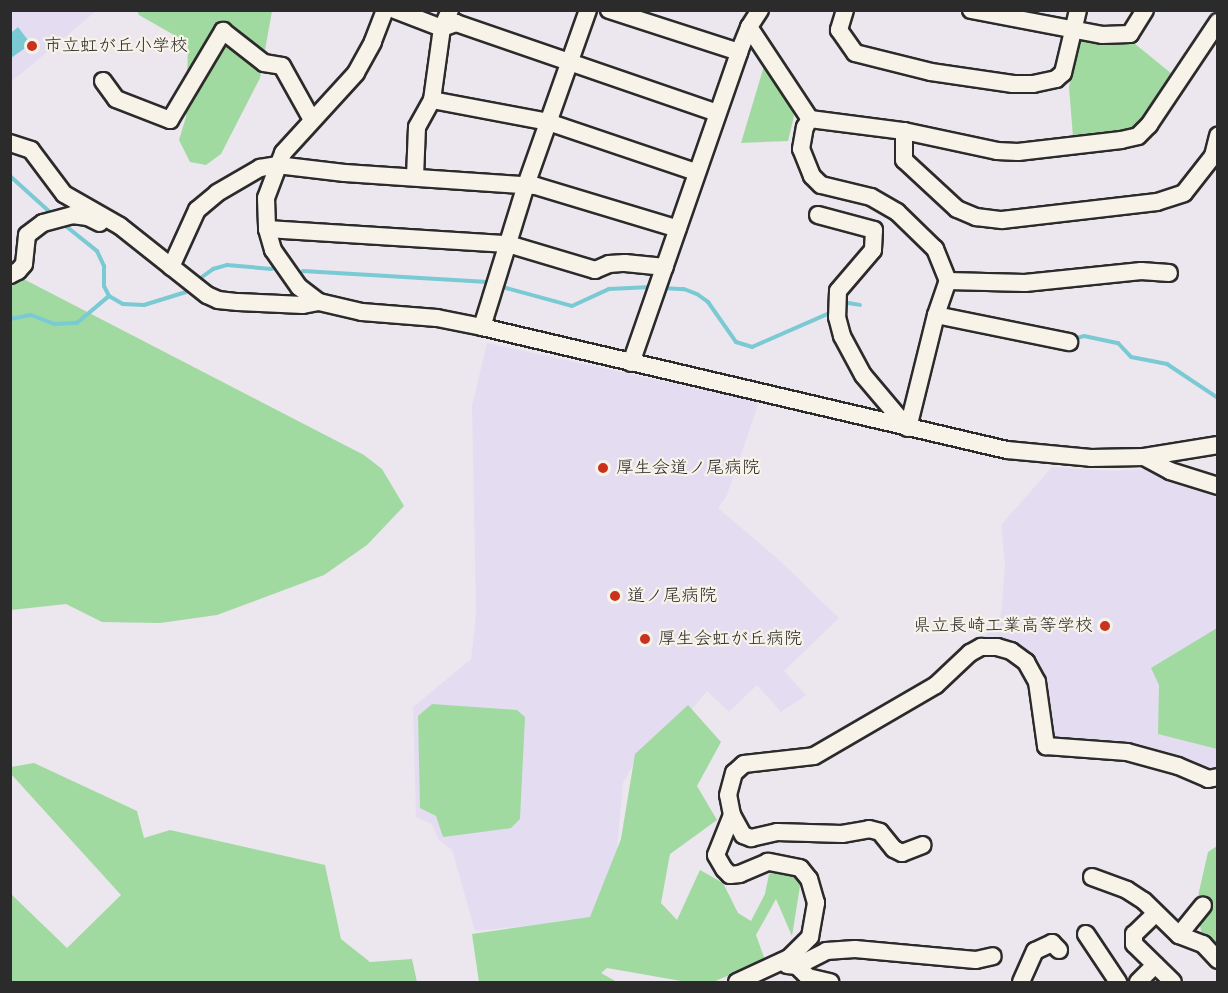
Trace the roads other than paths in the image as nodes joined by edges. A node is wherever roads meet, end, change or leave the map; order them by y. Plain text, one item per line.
1 (385, 10) edge
2 (395, 10) edge
3 (450, 10) edge
4 (588, 10) edge
5 (609, 10) edge
6 (760, 10) edge
7 (845, 10) edge
8 (971, 10) edge
9 (1077, 10) edge
10 (1145, 10) edge
11 (1218, 22) edge
12 (749, 27) junction
13 (442, 28) junction
14 (1074, 30) junction
15 (739, 52) junction
16 (569, 61) junction
17 (103, 81) dead end
18 (432, 100) junction
19 (717, 113) junction
20 (810, 119) junction
21 (312, 120) junction
22 (548, 122) junction
23 (904, 131) junction
24 (1216, 142) edge
25 (10, 143) edge
26 (277, 165) junction
27 (696, 172) junction
28 (415, 177) junction
29 (526, 185) junction
30 (818, 215) dead end
31 (120, 226) junction
32 (267, 229) junction
33 (678, 229) junction
34 (508, 244) junction
35 (171, 267) junction
36 (1169, 273) dead end
37 (10, 275) edge
38 (660, 281) junction
39 (948, 281) junction
40 (319, 302) junction
41 (936, 315) junction
42 (482, 327) junction
43 (1068, 342) dead end
44 (631, 363) junction
45 (908, 428) junction
46 (1218, 445) edge
47 (1144, 457) junction
48 (1218, 486) edge
49 (1218, 777) edge
50 (732, 815) junction
51 (923, 845) dead end
52 (1092, 877) dead end
53 (1203, 905) dead end
54 (1155, 914) junction
55 (1086, 934) dead end
56 (1179, 934) junction
57 (1059, 950) dead end
58 (993, 956) dead end
59 (1218, 960) edge
60 (777, 963) junction
61 (1155, 965) junction
62 (796, 966) junction
63 (737, 982) edge
64 (830, 982) edge
65 (1021, 982) edge
66 (1118, 982) edge
67 (1138, 982) edge
68 (1173, 982) edge

1 - 21 street
2 - 13 street
3 - 13 street
4 - 16 street
5 - 15 street
6 - 12 street
7 - 14 street
8 - 14 street
9 - 14 street
10 - 14 street
11 - 23 street
12 - 15 street
12 - 20 street
13 - 16 street
13 - 18 street
15 - 19 street
16 - 19 street
16 - 22 street
17 - 21 street
18 - 22 street
18 - 28 street
19 - 27 street
20 - 23 street
20 - 39 street
21 - 26 street
22 - 27 street
22 - 29 street
23 - 24 street
25 - 31 street
26 - 28 street
26 - 32 street
26 - 35 street
27 - 33 street
28 - 29 street
29 - 33 street
29 - 34 street
30 - 45 street
31 - 35 street
31 - 37 street
32 - 34 street
32 - 40 street
33 - 38 street
34 - 38 street
34 - 42 street
35 - 40 street
36 - 39 street
38 - 44 street
39 - 41 street
40 - 42 street
41 - 43 street
41 - 45 street
42 - 44 street
44 - 45 street
45 - 47 street
46 - 47 street
47 - 48 street
49 - 50 street
50 - 51 street
50 - 60 street
52 - 54 street
53 - 56 street
54 - 56 street
54 - 61 street
55 - 66 street
56 - 59 street
57 - 65 street
58 - 62 street
60 - 62 street
60 - 63 street
61 - 67 street
61 - 68 street
62 - 64 street

